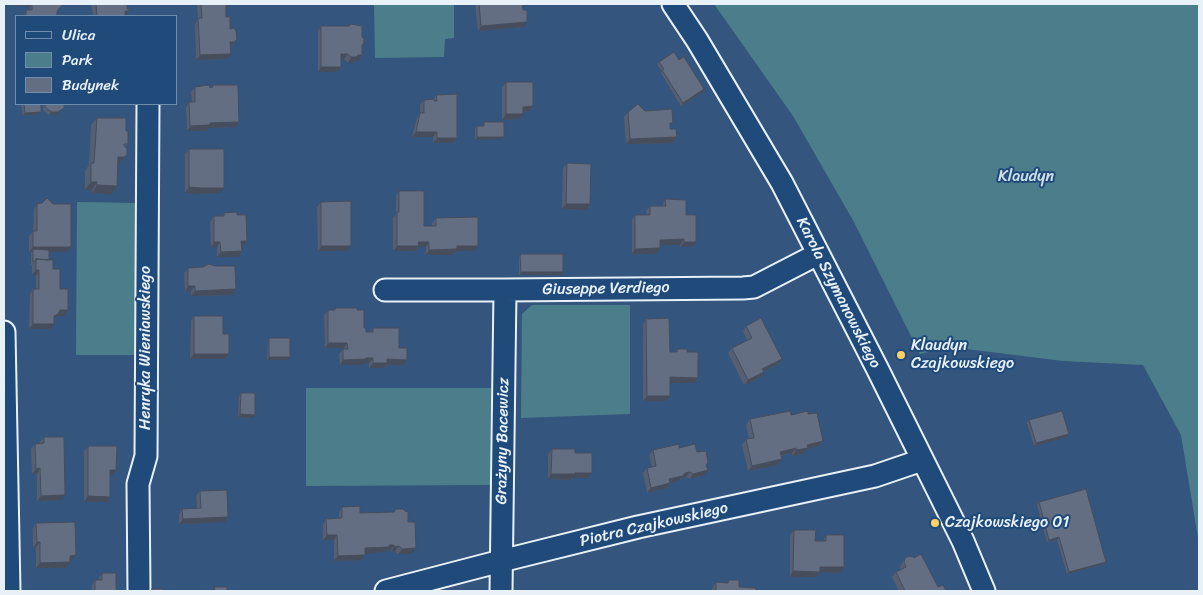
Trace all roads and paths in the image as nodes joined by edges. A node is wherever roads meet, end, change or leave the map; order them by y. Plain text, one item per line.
1 (673, 4) edge
2 (148, 105) edge
3 (818, 254) junction
4 (386, 290) dead end
5 (505, 290) junction
6 (4, 332) edge
7 (922, 460) junction
8 (501, 561) junction
9 (9, 591) edge
10 (139, 591) edge
11 (386, 591) edge
12 (502, 591) edge
13 (984, 591) edge

1 - 3 street, Karola Szymanowskiego
2 - 10 street, Henryka Wieniawskiego
3 - 5 street, Giuseppe Verdiego
3 - 7 street, Karola Szymanowskiego
4 - 5 street, Giuseppe Verdiego
5 - 8 street, Grażyny Bacewicz
6 - 9 street
7 - 8 street, Piotra Czajkowskiego
7 - 13 street, Karola Szymanowskiego
8 - 11 street, Piotra Czajkowskiego
8 - 12 street, Grażyny Bacewicz

